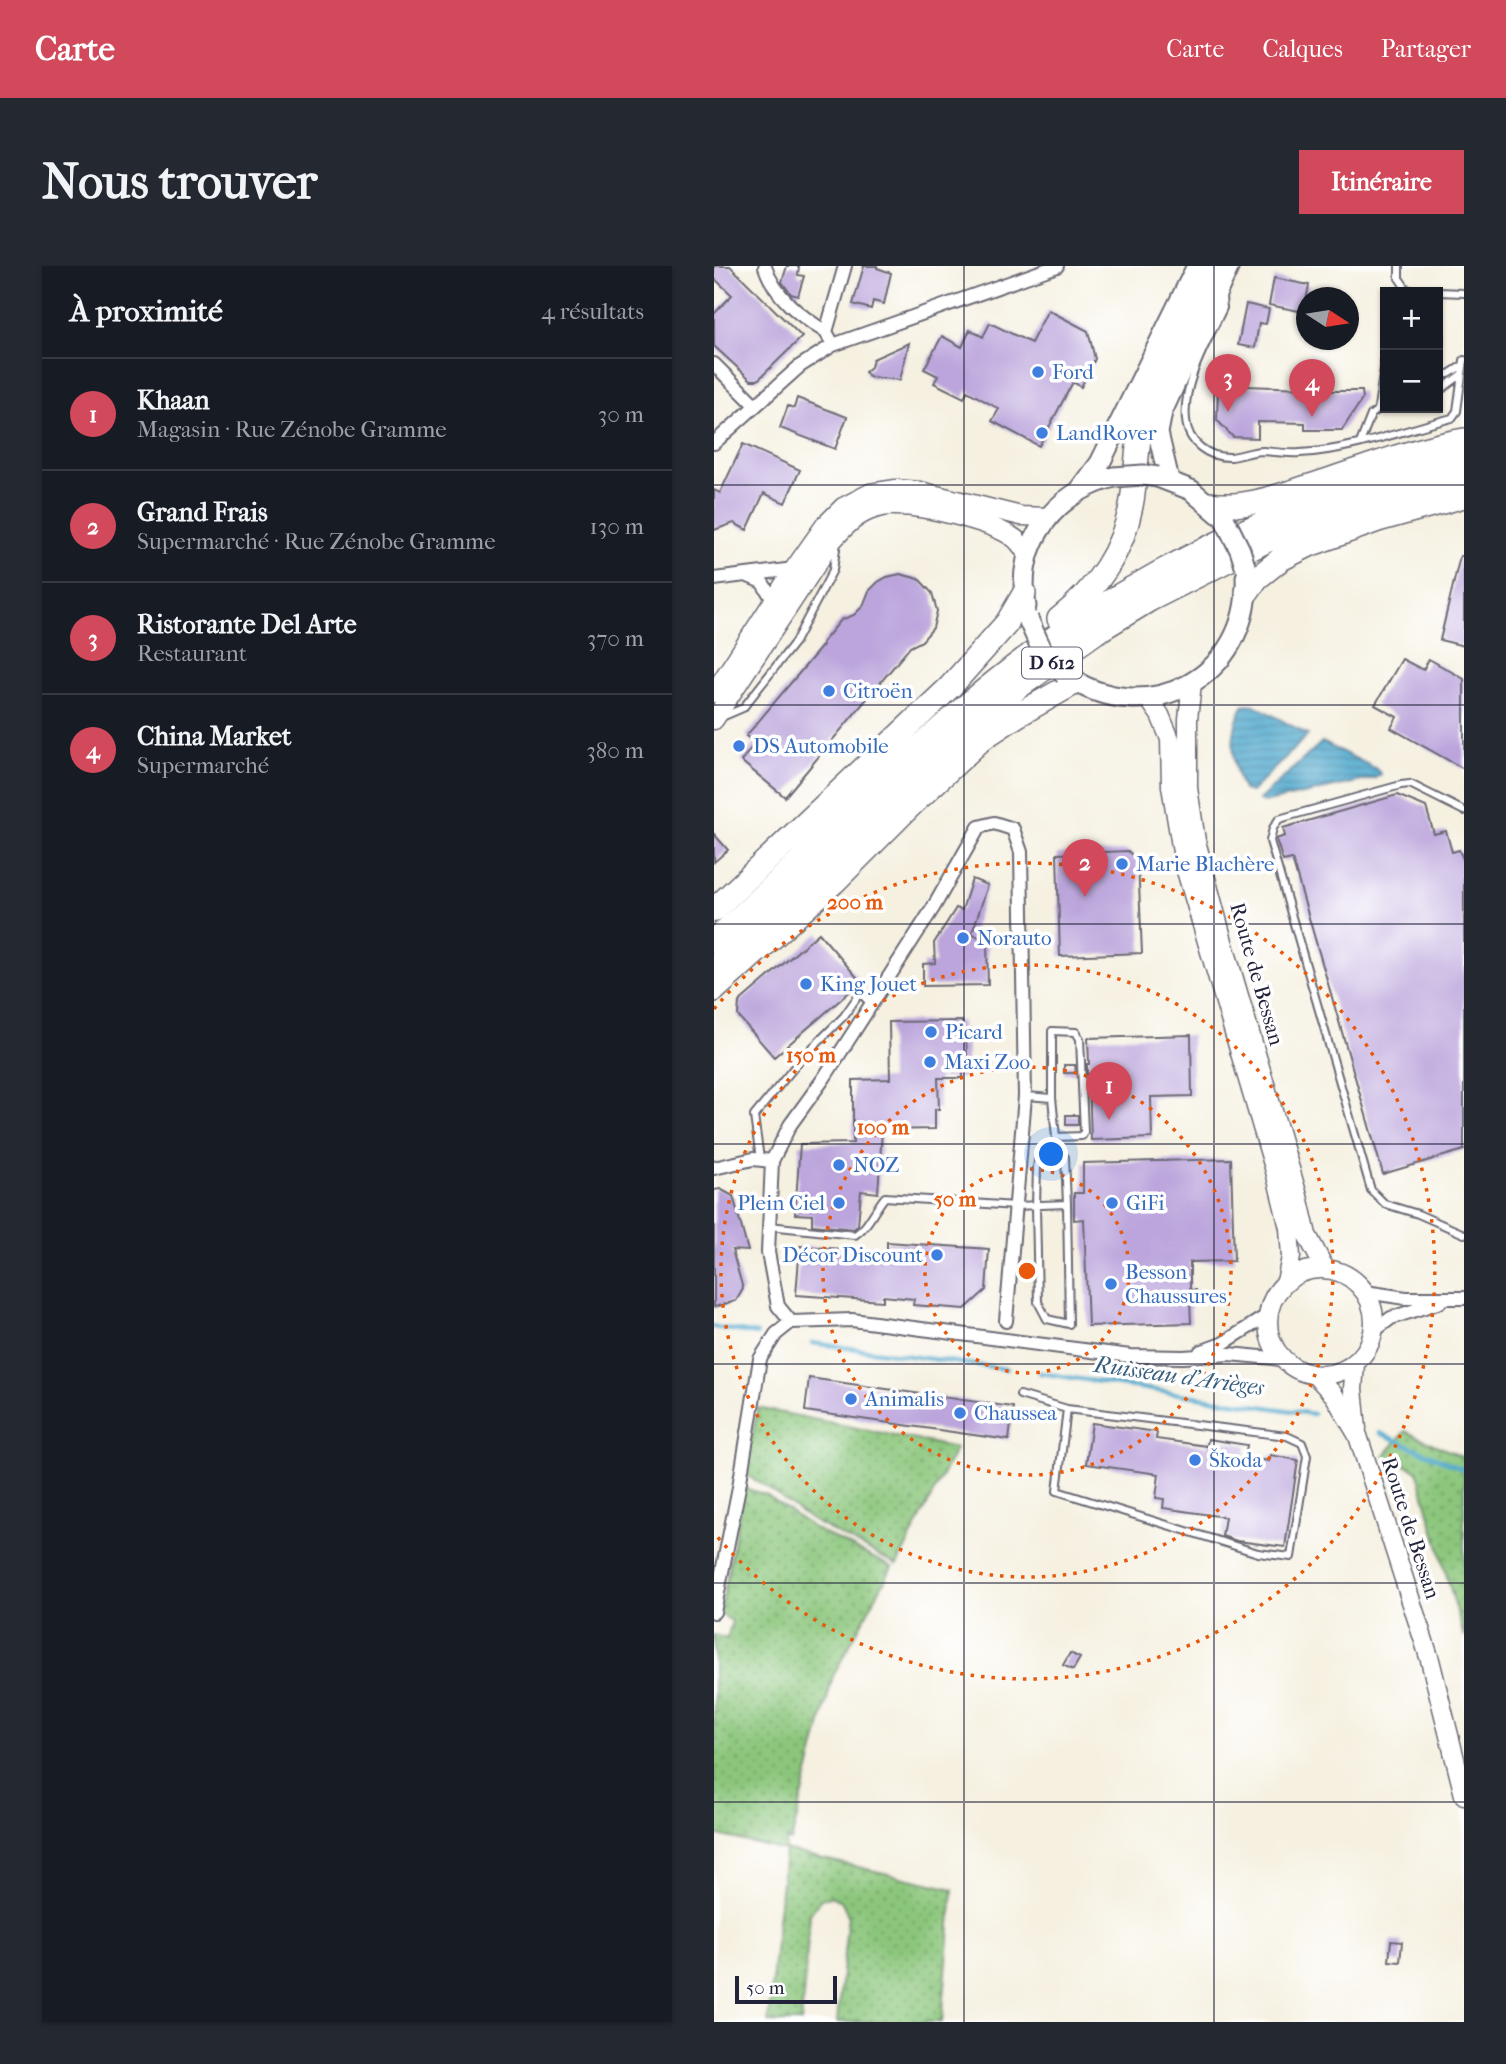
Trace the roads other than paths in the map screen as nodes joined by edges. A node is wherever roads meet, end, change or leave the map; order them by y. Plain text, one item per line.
1 (845, 266) edge
2 (1057, 266) edge
3 (1187, 266) edge
4 (1197, 266) edge
5 (1398, 266) edge
6 (765, 267) edge
7 (1222, 272) edge
8 (1405, 287) edge
9 (1443, 292) edge
10 (1464, 293) edge
11 (1183, 295) junction
12 (826, 332) junction
13 (833, 345) junction
14 (1439, 350) edge
15 (1464, 362) edge
16 (714, 364) edge
17 (1462, 374) junction
18 (1443, 388) edge
19 (755, 405) junction
20 (1380, 408) edge
21 (1464, 440) edge
22 (714, 443) edge
23 (1360, 443) junction
24 (1464, 458) edge
25 (1464, 477) edge
26 (1164, 479) junction
27 (1080, 490) junction
28 (1464, 496) edge
29 (1218, 512) junction
30 (1048, 517) junction
31 (1028, 556) junction
32 (794, 569) junction
33 (748, 576) junction
34 (714, 579) edge
35 (1247, 592) junction
36 (1024, 594) junction
37 (774, 601) junction
38 (1071, 679) junction
39 (1192, 683) junction
40 (714, 693) edge
41 (1148, 698) junction
42 (714, 721) edge
43 (1464, 811) edge
44 (792, 870) junction
45 (714, 910) edge
46 (714, 941) edge
47 (714, 967) edge
48 (714, 990) edge
49 (871, 1004) junction
50 (1025, 1096) junction
51 (1052, 1098) junction
52 (766, 1161) junction
53 (714, 1168) edge
54 (1067, 1205) junction
55 (1015, 1206) junction
56 (1036, 1206) junction
57 (769, 1226) junction
58 (1464, 1234) edge
59 (1325, 1269) junction
60 (1286, 1282) junction
61 (1366, 1292) junction
62 (1459, 1298) edge
63 (1268, 1315) junction
64 (1006, 1321) junction
65 (791, 1322) junction
66 (905, 1326) junction
67 (1374, 1331) junction
68 (1026, 1343) junction
69 (1183, 1357) junction
70 (1282, 1359) junction
71 (1355, 1364) junction
72 (1315, 1375) junction
73 (1020, 1395) dead end
74 (1067, 1409) junction
75 (1358, 1436) junction
76 (714, 1612) edge
77 (1464, 1795) edge

1 - 12 street
2 - 13 street
3 - 11 street
4 - 11 main road
5 - 8 lane
6 - 12 street
7 - 23 lane
7 - 26 main road
7 - 44 highway
9 - 10 lane
11 - 27 main road
12 - 13 street
13 - 19 street
14 - 15 lane
15 - 17 lane
16 - 19 street
17 - 18 lane
17 - 23 lane
19 - 22 street
20 - 23 lane
21 - 29 highway
24 - 44 highway, D 612
25 - 47 highway, D 612
26 - 27 main road, bridge
26 - 29 main road
27 - 30 main road
28 - 35 highway
29 - 35 main road, bridge
30 - 31 main road
30 - 32 street
31 - 36 main road
31 - 42 street
32 - 33 street
32 - 37 street
33 - 34 street
33 - 37 street
35 - 39 main road
36 - 38 main road, bridge
36 - 45 highway, D 612
37 - 40 street
38 - 41 main road
38 - 48 highway, D 612
39 - 41 main road
39 - 59 street, Route de Bessan
41 - 60 street, Route de Bessan
43 - 58 lane
44 - 46 highway, D 612
49 - 50 street
49 - 52 street
49 - 52 lane
50 - 51 lane
50 - 55 street
51 - 51 lane
52 - 53 street
52 - 57 street
54 - 56 lane
54 - 56 lane
54 - 56 lane
55 - 56 lane
55 - 57 lane
55 - 64 street
57 - 65 street
59 - 60 street
59 - 61 street
60 - 63 street
61 - 62 street
61 - 67 street
62 - 67 street
63 - 69 street
63 - 70 street
64 - 66 street
64 - 68 street
65 - 66 street
65 - 76 street
66 - 68 street
67 - 71 street
68 - 69 street
69 - 70 street
70 - 72 street
71 - 72 street
71 - 75 street, Route de Bessan
72 - 75 street, Route de Bessan
73 - 74 lane
74 - 74 lane
75 - 77 street, Route de Bessan

